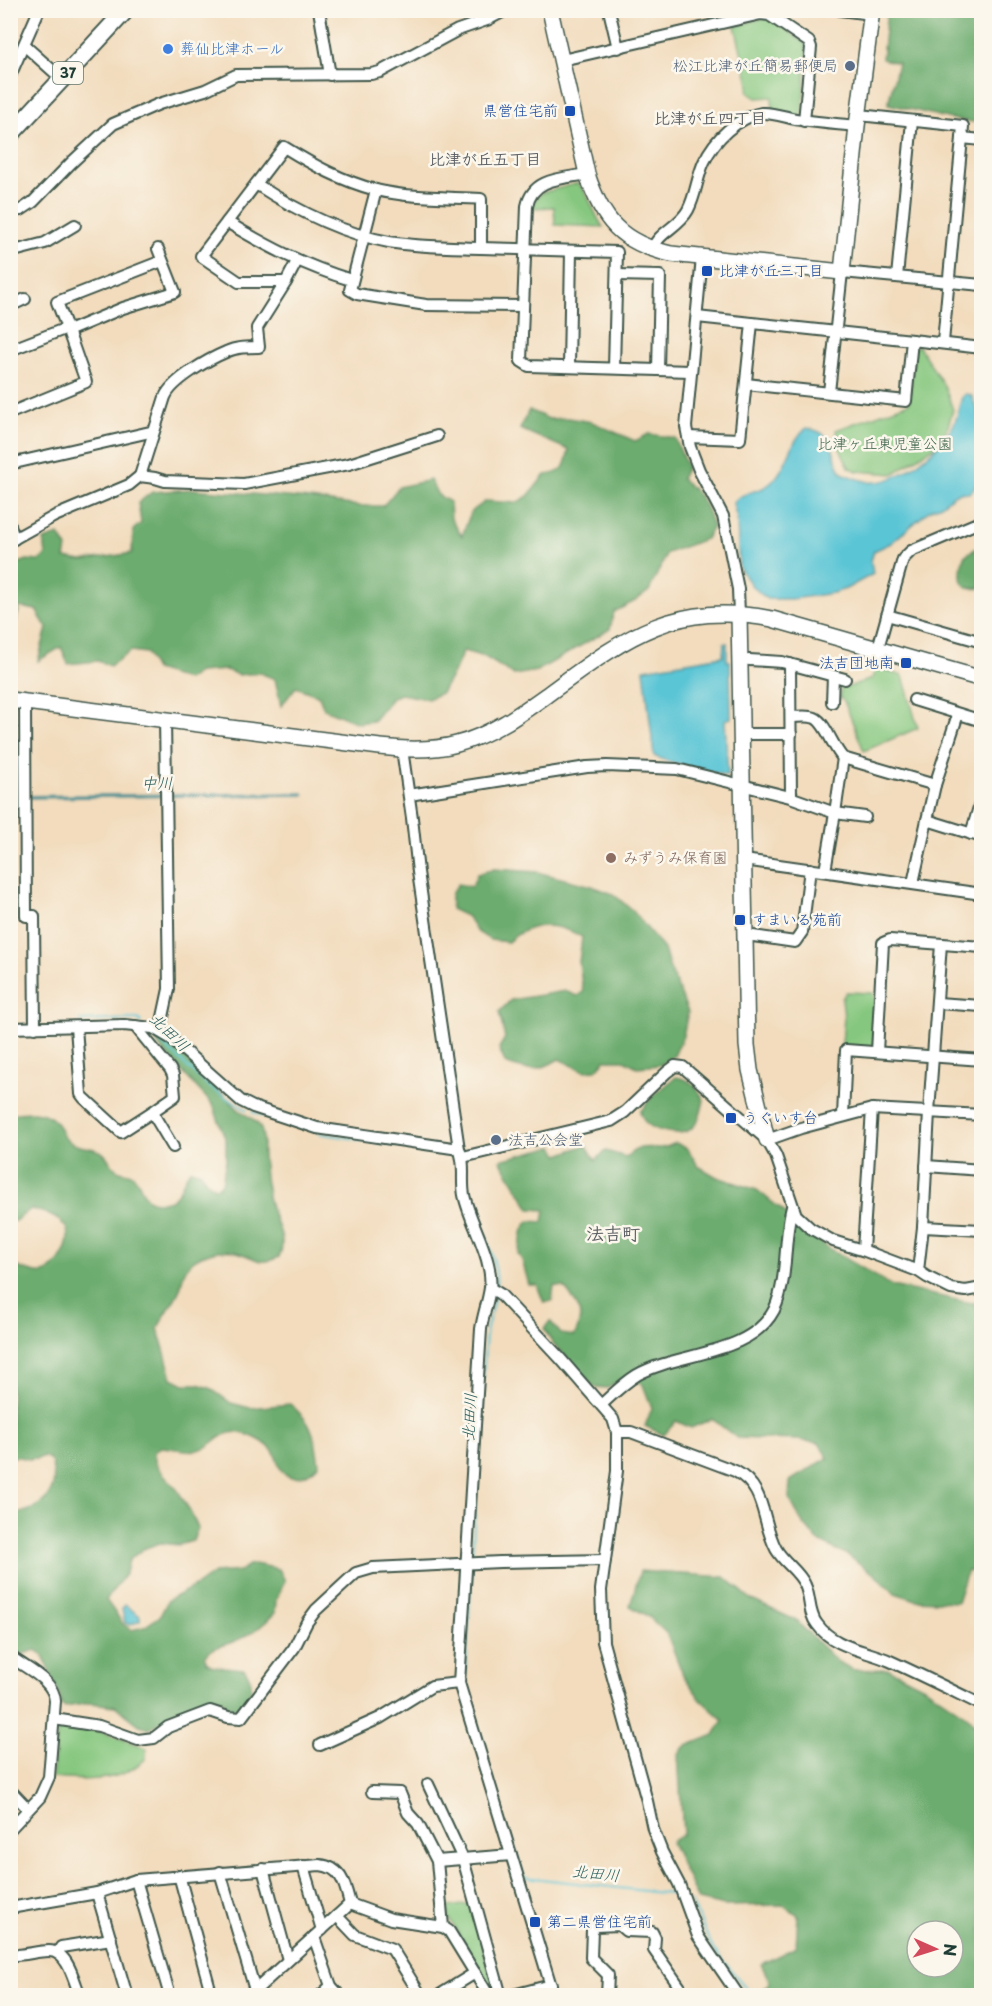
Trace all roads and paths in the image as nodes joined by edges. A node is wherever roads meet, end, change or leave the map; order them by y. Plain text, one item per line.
1 (39, 10) edge
2 (126, 10) edge
3 (319, 10) edge
4 (506, 10) edge
5 (550, 10) edge
6 (609, 10) edge
7 (840, 10) edge
8 (760, 12) edge
9 (872, 12) edge
10 (24, 45) junction
11 (618, 48) junction
12 (562, 60) junction
13 (330, 75) junction
14 (10, 76) edge
15 (62, 79) junction
16 (858, 120) junction
17 (804, 121) junction
18 (912, 121) junction
19 (10, 135) edge
20 (962, 138) junction
21 (981, 140) edge
22 (587, 174) junction
23 (256, 184) junction
24 (376, 190) junction
25 (10, 211) edge
26 (227, 222) junction
27 (75, 225) dead end
28 (364, 236) junction
29 (481, 248) junction
30 (158, 249) dead end
31 (525, 249) junction
32 (652, 249) junction
33 (571, 251) junction
34 (10, 252) edge
35 (702, 257) junction
36 (162, 261) junction
37 (297, 261) junction
38 (842, 272) junction
39 (616, 275) junction
40 (897, 277) junction
41 (351, 280) junction
42 (286, 282) junction
43 (949, 282) junction
44 (981, 285) edge
45 (25, 299) dead end
46 (10, 306) edge
47 (524, 306) junction
48 (697, 318) junction
49 (752, 323) junction
50 (67, 329) junction
51 (836, 332) junction
52 (912, 340) junction
53 (943, 342) junction
54 (981, 348) edge
55 (10, 350) edge
56 (569, 367) junction
57 (614, 368) junction
58 (657, 370) junction
59 (690, 371) junction
60 (746, 384) junction
61 (829, 392) junction
62 (10, 413) edge
63 (153, 434) junction
64 (437, 436) dead end
65 (688, 437) junction
66 (10, 464) edge
67 (140, 476) junction
68 (981, 521) edge
69 (10, 525) edge
70 (12, 540) edge
71 (739, 614) junction
72 (887, 615) junction
73 (981, 642) edge
74 (878, 648) junction
75 (749, 660) dead end
76 (790, 664) junction
77 (833, 676) junction
78 (845, 679) dead end
79 (981, 679) edge
80 (914, 700) dead end
81 (18, 701) edge
82 (832, 702) dead end
83 (958, 714) junction
84 (790, 717) junction
85 (165, 719) junction
86 (981, 721) edge
87 (742, 734) junction
88 (791, 734) junction
89 (402, 749) junction
90 (843, 758) junction
91 (743, 785) junction
92 (935, 785) junction
93 (408, 793) junction
94 (981, 797) edge
95 (791, 798) junction
96 (835, 813) junction
97 (865, 817) dead end
98 (927, 820) junction
99 (976, 836) edge
100 (744, 860) junction
101 (810, 869) junction
102 (825, 871) junction
103 (913, 883) junction
104 (981, 894) edge
105 (746, 935) junction
106 (941, 944) junction
107 (981, 947) edge
108 (936, 1003) junction
109 (981, 1006) edge
110 (36, 1024) junction
111 (138, 1026) junction
112 (76, 1027) junction
113 (10, 1028) edge
114 (156, 1029) junction
115 (877, 1052) junction
116 (932, 1056) junction
117 (981, 1060) edge
118 (872, 1109) junction
119 (152, 1112) junction
120 (929, 1112) junction
121 (981, 1115) edge
122 (843, 1116) junction
123 (767, 1140) junction
124 (173, 1147) dead end
125 (461, 1153) junction
126 (926, 1166) junction
127 (981, 1170) edge
128 (792, 1207) junction
129 (923, 1227) junction
130 (981, 1230) edge
131 (863, 1250) junction
132 (918, 1271) junction
133 (490, 1288) junction
134 (981, 1288) edge
135 (602, 1404) junction
136 (617, 1432) junction
137 (605, 1560) junction
138 (466, 1565) junction
139 (10, 1654) edge
140 (459, 1683) junction
141 (981, 1705) edge
142 (54, 1719) junction
143 (320, 1745) dead end
144 (428, 1784) dead end
145 (10, 1790) edge
146 (372, 1792) dead end
147 (28, 1809) junction
148 (10, 1829) edge
149 (511, 1855) junction
150 (463, 1859) junction
151 (437, 1861) junction
152 (303, 1866) junction
153 (263, 1869) junction
154 (220, 1872) junction
155 (178, 1875) junction
156 (136, 1880) junction
157 (97, 1893) junction
158 (350, 1904) junction
159 (10, 1908) edge
160 (337, 1916) junction
161 (443, 1927) junction
162 (318, 1934) junction
163 (111, 1939) junction
164 (58, 1953) junction
165 (10, 1955) edge
166 (288, 1960) junction
167 (476, 1973) junction
168 (331, 1986) junction
169 (553, 1990) edge
170 (255, 1992) edge
171 (80, 1995) edge
172 (127, 1995) edge
173 (170, 1995) edge
174 (212, 1995) edge
175 (320, 1995) edge
176 (340, 1995) edge
177 (421, 1995) edge
178 (438, 1995) edge
179 (489, 1995) edge
180 (501, 1995) edge
181 (509, 1995) edge
182 (607, 1995) edge
183 (686, 1995) edge
184 (738, 1995) edge

1 - 10 street
2 - 15 main road, 37
3 - 13 street
4 - 13 street
5 - 12 street
6 - 11 street
7 - 9 street
8 - 11 street
8 - 17 street
9 - 16 street
10 - 14 street
10 - 15 street
11 - 12 street
12 - 22 street
13 - 25 street
15 - 19 main road, 37
16 - 17 street
16 - 18 street
16 - 38 street
17 - 32 street
18 - 20 street
18 - 40 street
20 - 21 street
20 - 43 street
22 - 31 street
22 - 32 street
23 - 24 street
23 - 26 street
23 - 28 street
24 - 28 street
24 - 29 street
26 - 37 street
26 - 42 street
27 - 34 street
28 - 29 street
28 - 41 street
29 - 31 street
30 - 36 street
31 - 33 street
31 - 47 street
32 - 35 street
33 - 39 street
33 - 56 street
35 - 38 street
35 - 48 street
36 - 50 street
36 - 50 street
37 - 41 street
37 - 42 street
38 - 40 street
38 - 51 street
39 - 57 street
39 - 58 street
40 - 43 street
41 - 47 street
42 - 63 street
43 - 44 street
43 - 53 street
45 - 46 street
47 - 56 street
48 - 49 street
48 - 59 street
49 - 51 street
49 - 60 street
50 - 55 street
50 - 62 street
51 - 52 street
51 - 61 street
52 - 53 street
52 - 61 street
53 - 54 street
56 - 57 street
57 - 58 street
58 - 59 street
59 - 65 street
60 - 61 street
60 - 65 street
63 - 66 street
63 - 67 street
64 - 67 street
65 - 71 street
67 - 70 street
68 - 72 street
69 - 70 street
71 - 74 street
71 - 87 street
71 - 89 street
72 - 73 street
72 - 74 street
74 - 79 street
75 - 76 street
76 - 77 street
76 - 84 street
77 - 78 street
77 - 82 street
80 - 83 street
81 - 85 street
81 - 110 street
83 - 86 street
83 - 92 street
84 - 88 street
84 - 90 street
85 - 89 street
85 - 114 street
87 - 88 street
87 - 91 street
88 - 95 street
89 - 93 street
90 - 92 street
90 - 96 street
91 - 93 street
91 - 95 street
91 - 100 street
92 - 98 street
93 - 125 street
94 - 99 street
95 - 96 street
96 - 97 street
96 - 102 street
98 - 99 street
98 - 103 street
100 - 101 street
100 - 105 street
101 - 102 street
101 - 105 street
102 - 103 street
103 - 104 street
105 - 123 street
106 - 107 street
106 - 108 street
106 - 115 street
108 - 109 street
108 - 116 street
110 - 112 street
110 - 113 street
111 - 112 street
111 - 114 street
111 - 119 street
112 - 119 street
114 - 125 street
115 - 116 street
115 - 122 street
116 - 117 street
116 - 120 street
118 - 120 street
118 - 122 street
118 - 131 street
119 - 124 street
120 - 121 street
120 - 126 street
122 - 123 street
123 - 125 street
123 - 128 street
125 - 133 street
126 - 127 street
126 - 129 street
128 - 131 street
128 - 135 street
129 - 130 street
129 - 132 street
131 - 132 street
132 - 134 street
133 - 135 street
133 - 138 street
135 - 136 street
136 - 137 street
136 - 141 street
137 - 138 street
137 - 184 street
138 - 140 street
138 - 142 street
139 - 142 street
140 - 143 street
140 - 149 street
142 - 147 street
144 - 150 street
145 - 147 street
146 - 151 street
147 - 148 street
149 - 150 street
149 - 169 street
150 - 151 street
150 - 180 street
151 - 161 street
152 - 153 street
152 - 158 street
152 - 162 street
153 - 154 street
153 - 166 street
154 - 155 street
154 - 170 street
155 - 156 street
155 - 174 street
156 - 157 street
156 - 173 street
157 - 159 street
157 - 163 street
158 - 160 street
158 - 161 street
160 - 162 street
160 - 177 street
161 - 167 street
162 - 166 street
162 - 168 street
163 - 164 street
163 - 172 street
164 - 165 street
164 - 171 street
166 - 170 street
167 - 178 street
167 - 179 street
168 - 175 street
168 - 176 street
169 - 181 street
182 - 183 street

